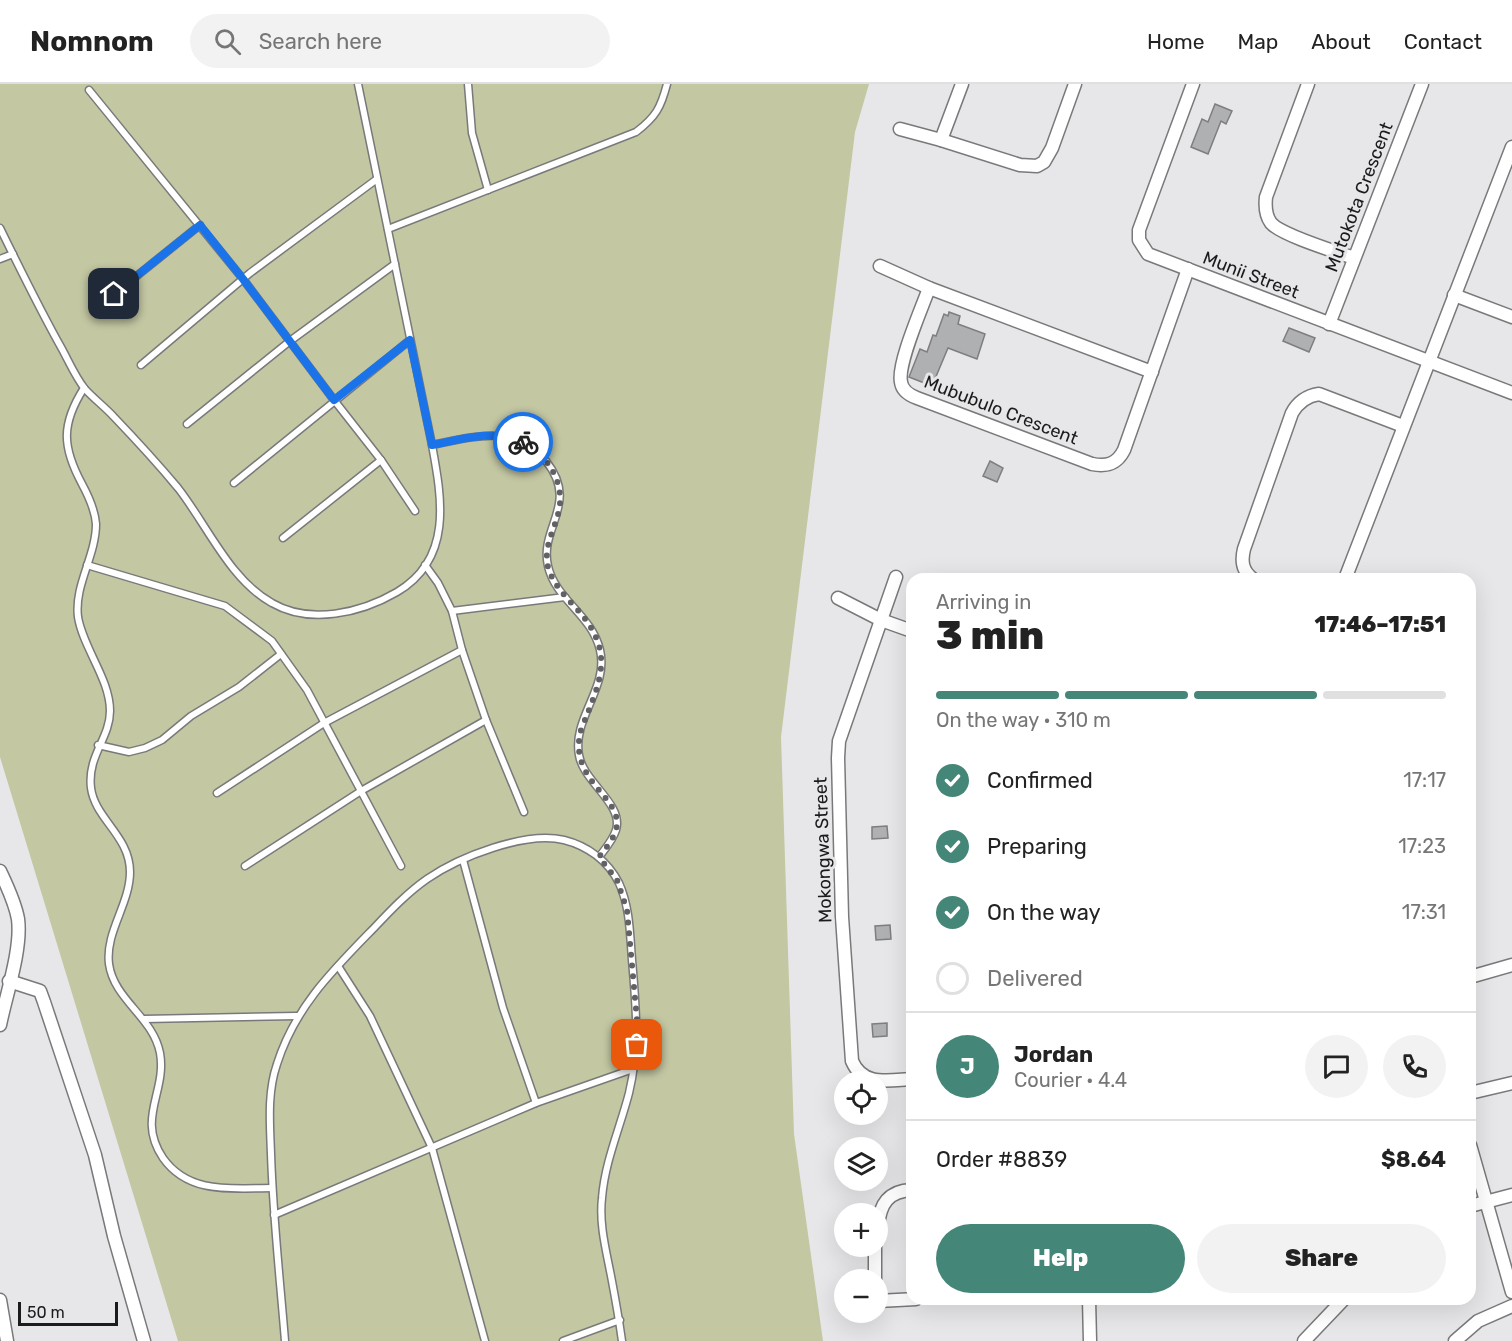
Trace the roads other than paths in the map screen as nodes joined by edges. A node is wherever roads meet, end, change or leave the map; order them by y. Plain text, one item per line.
1 (358, 84) edge
2 (468, 84) edge
3 (667, 84) edge
4 (962, 84) edge
5 (1075, 84) edge
6 (1193, 84) edge
7 (1308, 84) edge
8 (1422, 84) edge
9 (89, 90) dead end
10 (900, 129) dead end
11 (941, 140) junction
12 (1512, 147) edge
13 (377, 179) junction
14 (488, 190) junction
15 (200, 225) junction
16 (0, 228) edge
17 (388, 229) junction
18 (13, 254) junction
19 (1354, 258) junction
20 (0, 259) edge
21 (395, 264) junction
22 (880, 266) dead end
23 (1188, 269) junction
24 (243, 279) junction
25 (929, 288) junction
26 (1454, 295) junction
27 (97, 308) dead end
28 (1512, 316) edge
29 (1329, 324) junction
30 (410, 340) junction
31 (290, 341) junction
32 (1428, 362) junction
33 (141, 365) dead end
34 (1152, 372) junction
35 (84, 388) junction
36 (1512, 393) edge
37 (334, 400) junction
38 (187, 424) dead end
39 (1403, 426) junction
40 (432, 445) junction
41 (381, 460) junction
42 (234, 483) dead end
43 (415, 511) dead end
44 (283, 538) dead end
45 (87, 565) junction
46 (425, 565) junction
47 (1247, 573) edge
48 (1346, 573) edge
49 (896, 577) dead end
50 (565, 597) junction
51 (838, 598) dead end
52 (452, 611) junction
53 (881, 620) junction
54 (906, 629) edge
55 (462, 650) junction
56 (281, 654) junction
57 (486, 720) junction
58 (324, 723) junction
59 (98, 746) junction
60 (361, 791) junction
61 (217, 793) dead end
62 (524, 812) dead end
63 (599, 857) junction
64 (463, 860) junction
65 (245, 866) dead end
66 (401, 866) dead end
67 (0, 871) edge
68 (1512, 965) edge
69 (338, 966) junction
70 (1476, 975) edge
71 (6, 986) edge
72 (297, 1016) junction
73 (144, 1019) junction
74 (0, 1025) edge
75 (633, 1070) junction
76 (906, 1079) edge
77 (1512, 1083) edge
78 (1476, 1092) edge
79 (536, 1103) junction
80 (432, 1148) junction
81 (1476, 1166) edge
82 (272, 1188) junction
83 (906, 1191) edge
84 (1512, 1194) edge
85 (1486, 1201) junction
86 (883, 1203) edge
87 (1476, 1204) edge
88 (274, 1215) junction
89 (1512, 1292) edge
90 (906, 1299) edge
91 (0, 1300) edge
92 (888, 1300) edge
93 (1089, 1305) edge
94 (1338, 1305) edge
95 (1512, 1306) edge
96 (620, 1320) junction
97 (7, 1341) edge
98 (144, 1341) edge
99 (285, 1341) edge
100 (485, 1341) edge
101 (563, 1341) edge
102 (622, 1341) edge
103 (1090, 1341) edge
104 (1304, 1341) edge
105 (1455, 1341) edge

1 - 13 lane
2 - 14 lane
3 - 14 lane
4 - 11 street
5 - 11 street
6 - 23 street, Munii Street
7 - 19 street
8 - 19 street, Mutokota Crescent
9 - 15 lane
10 - 11 street
12 - 26 street
13 - 17 lane
13 - 24 lane
14 - 17 lane
15 - 24 lane
15 - 27 lane
16 - 18 lane
17 - 21 lane
18 - 20 lane
18 - 35 lane
19 - 29 street, Mutokota Crescent
21 - 30 lane
21 - 31 lane
22 - 25 street
23 - 29 street, Munii Street
23 - 34 street, Mububulo Crescent
24 - 31 lane
24 - 33 lane
25 - 34 street
25 - 34 street, Mububulo Crescent
26 - 28 street
26 - 32 street
29 - 32 street, Munii Street
30 - 37 lane
30 - 40 lane
31 - 37 lane
31 - 38 lane
32 - 36 street, Munii Street
32 - 39 street
35 - 45 lane
35 - 46 lane
37 - 41 lane
37 - 42 lane
39 - 47 street
39 - 48 street
40 - 46 lane
40 - 50 lane
41 - 43 lane
41 - 44 lane
45 - 56 lane
45 - 59 lane
46 - 52 lane
49 - 53 street, Mokongwa Street
50 - 52 lane
50 - 63 lane
51 - 53 street
52 - 55 lane
53 - 54 street
53 - 76 street, Mokongwa Street
55 - 57 lane
55 - 58 lane
56 - 58 lane
56 - 59 lane
57 - 60 lane
57 - 62 lane
58 - 60 lane
58 - 61 lane
59 - 73 lane
60 - 65 lane
60 - 66 lane
63 - 64 lane
63 - 75 lane
64 - 69 lane
64 - 79 lane
67 - 71 street
68 - 70 street
69 - 72 lane
69 - 80 lane
71 - 74 street
71 - 98 street
72 - 73 lane
72 - 82 lane
73 - 82 lane
75 - 79 lane
75 - 96 lane
77 - 78 street
79 - 80 lane
80 - 88 lane
80 - 100 lane
81 - 85 street
82 - 88 lane
83 - 86 street
84 - 85 street
85 - 87 street
85 - 89 street
88 - 99 lane
90 - 92 street
91 - 97 street
93 - 103 street
94 - 104 street
95 - 105 street
96 - 101 lane
96 - 102 lane

